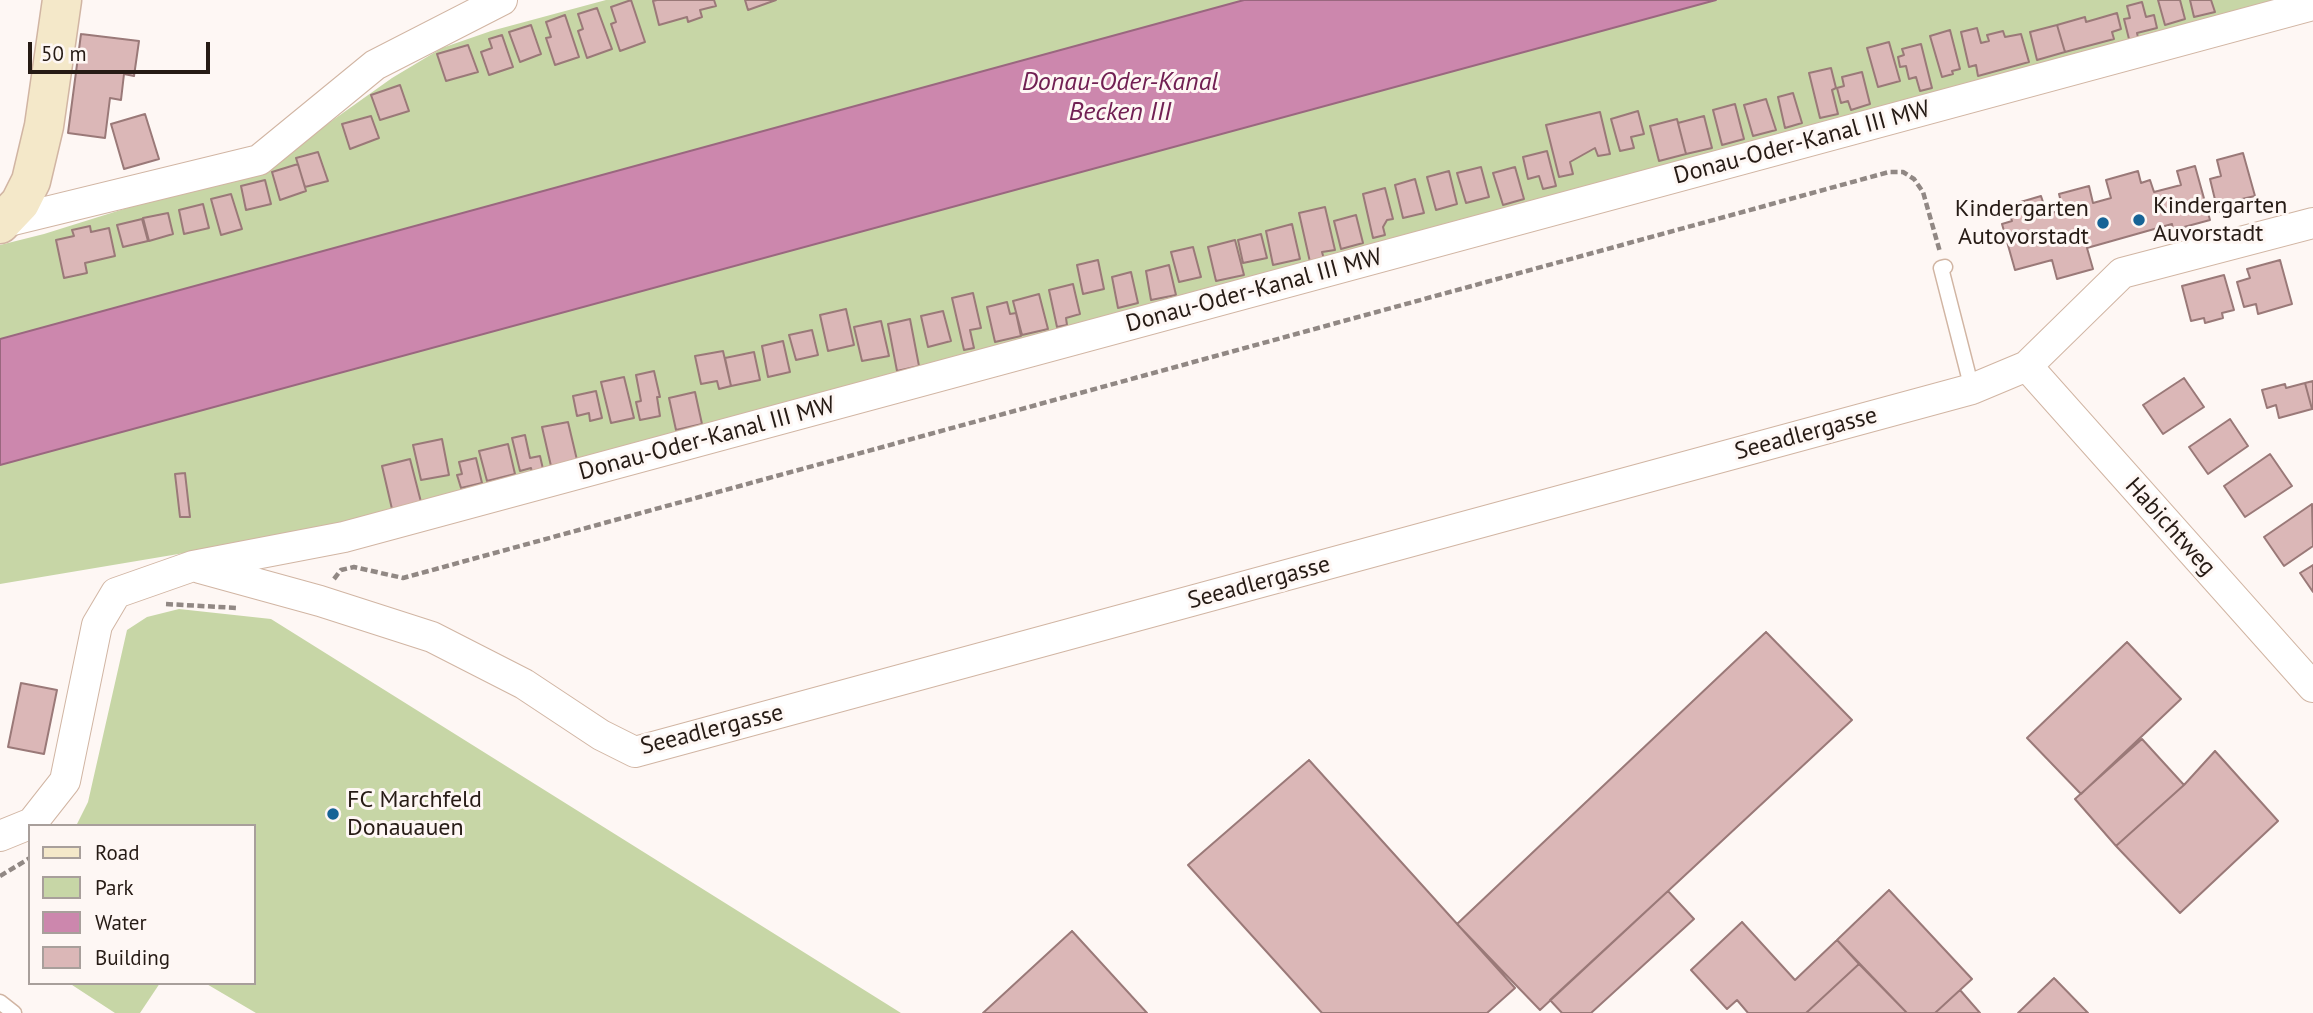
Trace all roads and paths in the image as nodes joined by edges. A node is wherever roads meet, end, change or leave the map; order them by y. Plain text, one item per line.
1 (62, 0) edge
2 (502, 0) edge
3 (2313, 5) edge
4 (1, 223) edge
5 (2313, 223) edge
6 (1945, 267) joint
7 (2027, 366) junction
8 (1972, 389) junction
9 (193, 566) junction
10 (320, 601) junction
11 (160, 604) dead end
12 (247, 609) dead end
13 (2313, 687) edge
14 (30, 824) edge
15 (28, 825) edge
16 (0, 836) edge
17 (28, 859) edge
18 (0, 876) edge
19 (0, 1002) edge
20 (14, 1013) edge

1 - 4 street
2 - 4 street
3 - 9 street, Donau-Oder-Kanal III MW
5 - 7 street, Seeadlergasse
6 - 8 lane
6 - 10 path
7 - 8 street, Seeadlergasse
7 - 13 street, Habichtweg
8 - 10 street, Seeadlergasse
9 - 10 street, Seeadlergasse
9 - 14 street, Donau-Oder-Kanal III MW
11 - 12 path
15 - 16 street, Donau-Oder-Kanal III MW
17 - 18 path
19 - 20 lane

